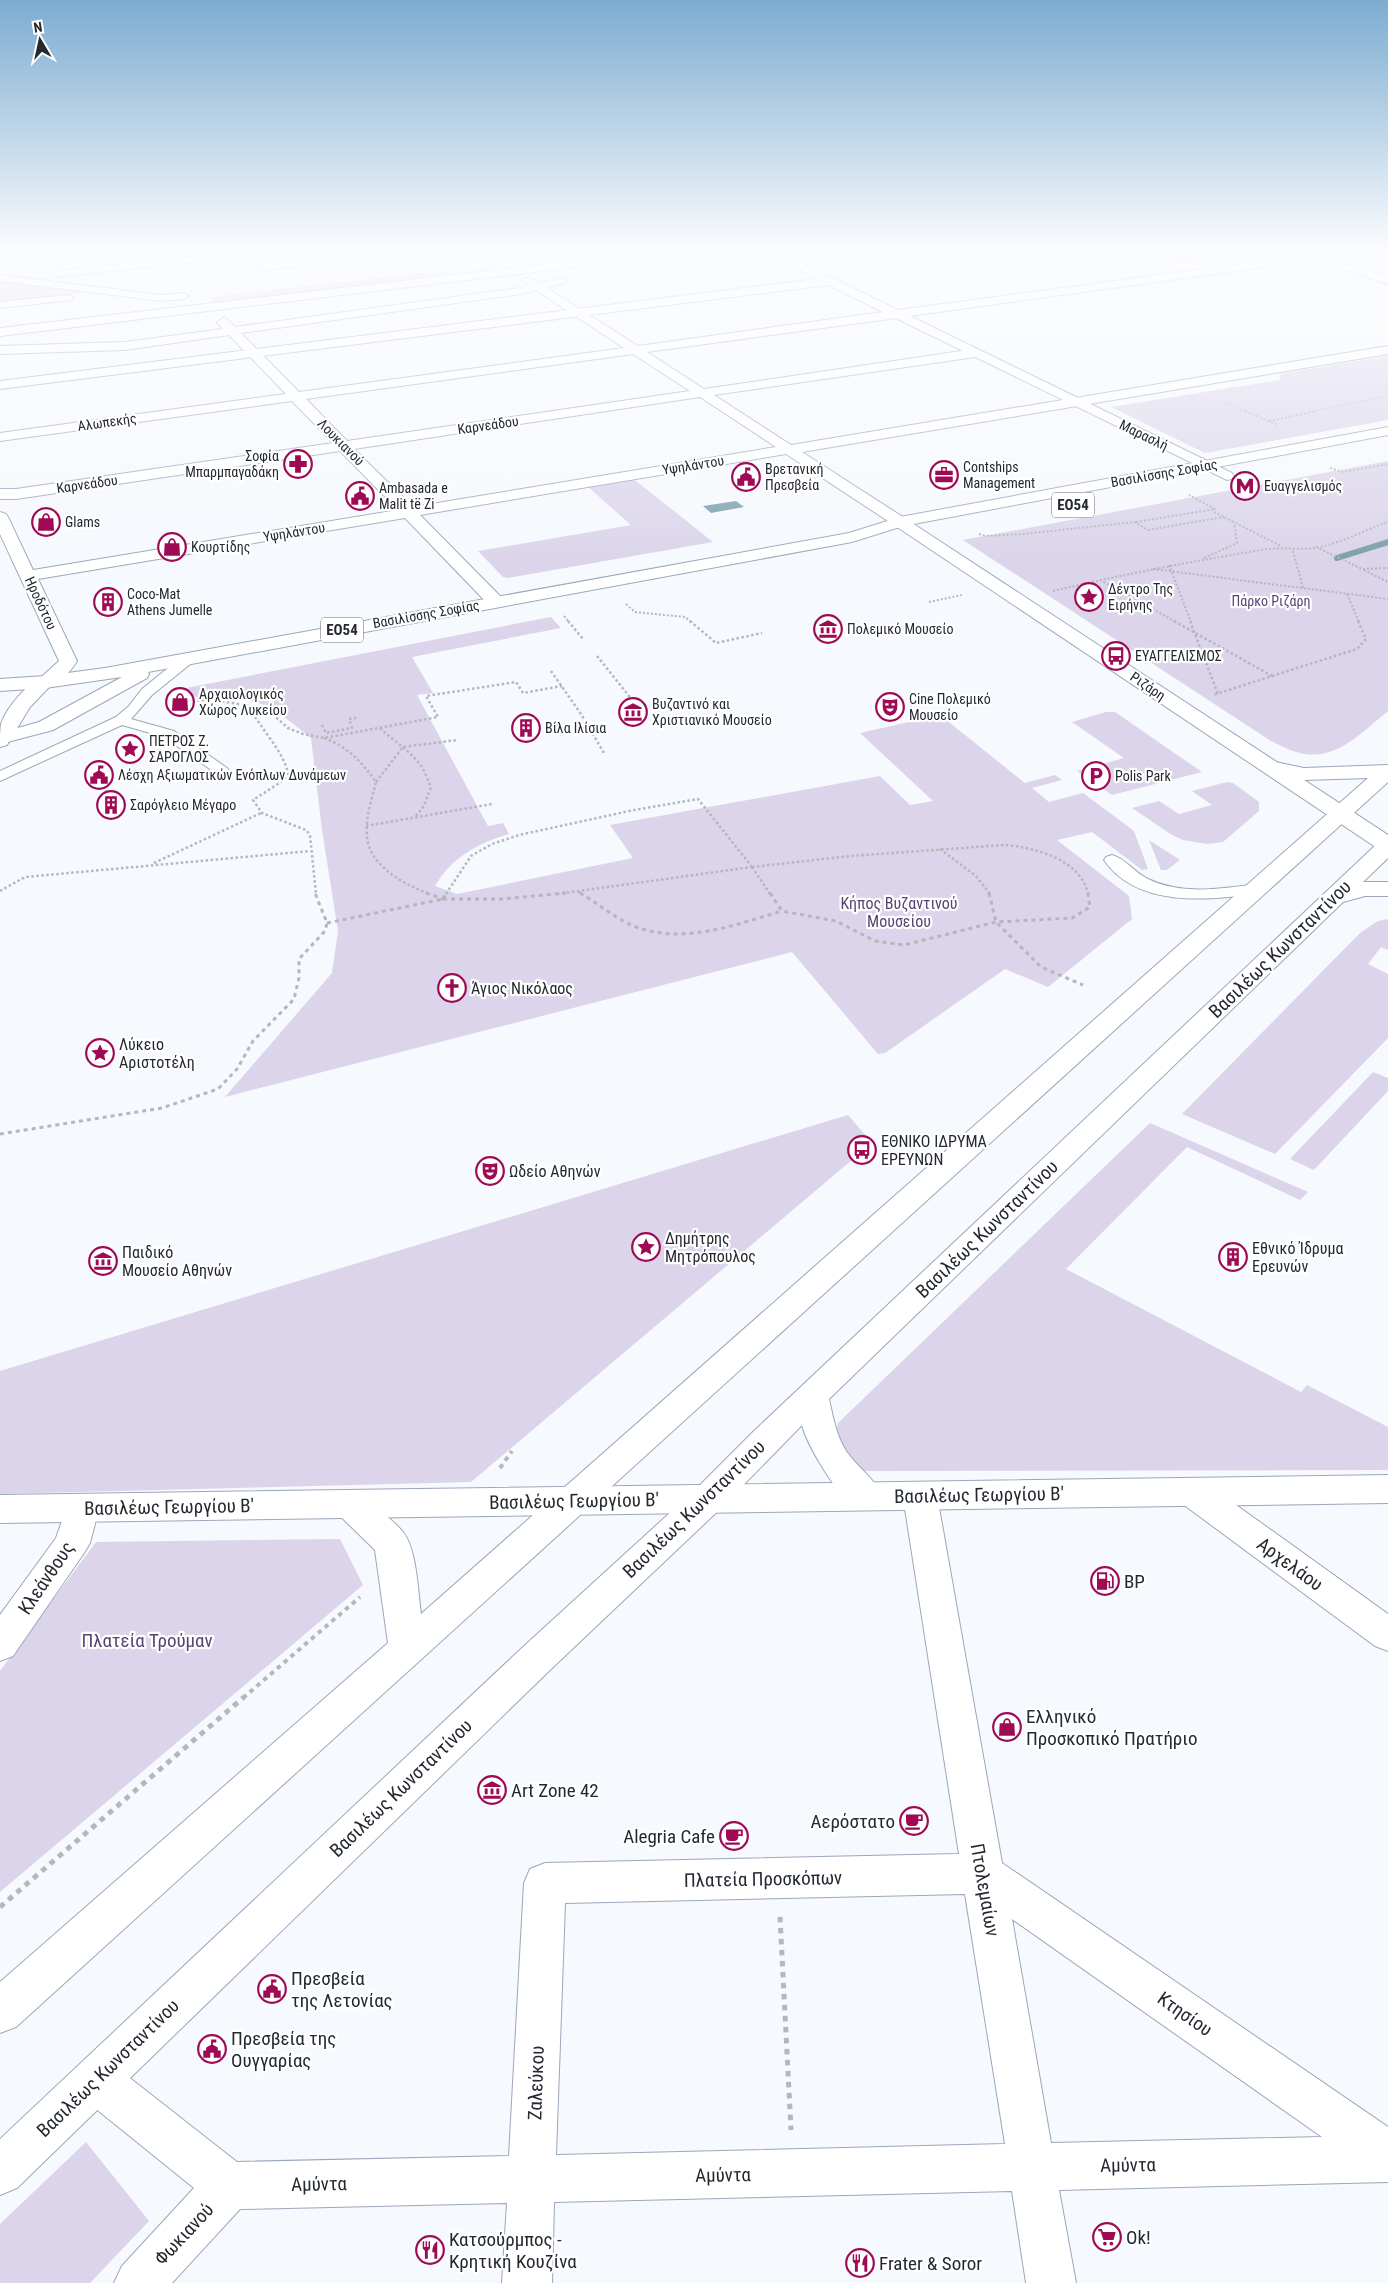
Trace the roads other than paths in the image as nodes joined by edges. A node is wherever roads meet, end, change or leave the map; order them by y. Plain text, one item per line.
1 (241, 356) edge
2 (256, 356) edge
3 (595, 356) edge
4 (645, 356) edge
5 (951, 356) edge
6 (982, 356) edge
7 (1355, 356) edge
8 (0, 385) edge
9 (704, 392) junction
10 (296, 396) junction
11 (1076, 402) junction
12 (1388, 431) edge
13 (0, 437) edge
14 (345, 446) junction
15 (789, 450) junction
16 (1204, 465) junction
17 (1232, 475) joint
18 (0, 494) edge
19 (1061, 507) dead end
20 (410, 512) junction
21 (0, 516) edge
22 (909, 528) junction
23 (944, 530) dead end
24 (852, 537) junction
25 (28, 576) junction
26 (496, 602) junction
27 (189, 658) junction
28 (158, 664) junction
29 (45, 682) junction
30 (0, 685) edge
31 (121, 720) junction
32 (1, 740) edge
33 (1270, 767) junction
34 (222, 771) dead end
35 (1388, 771) edge
36 (0, 777) edge
37 (1340, 814) junction
38 (1388, 846) edge
39 (1112, 860) dead end
40 (1256, 889) junction
41 (1388, 890) edge
42 (1335, 897) junction
43 (812, 1396) junction
44 (1388, 1489) edge
45 (1192, 1492) junction
46 (866, 1496) junction
47 (920, 1496) junction
48 (708, 1499) junction
49 (574, 1501) junction
50 (350, 1504) junction
51 (82, 1508) junction
52 (0, 1509) edge
53 (1388, 1635) edge
54 (0, 1644) edge
55 (407, 1647) junction
56 (982, 1874) junction
57 (545, 1883) joint
58 (0, 2011) edge
59 (96, 2080) junction
60 (1388, 2155) edge
61 (1388, 2159) edge
62 (1031, 2168) junction
63 (0, 2171) edge
64 (532, 2179) junction
65 (229, 2186) junction
66 (139, 2283) edge
67 (527, 2283) edge
68 (1051, 2283) edge

1 - 8 street
2 - 10 street, Λουκιανού
3 - 10 street, Αλωπεκής
4 - 9 street, Ριζάρη
5 - 9 street, Καρνεάδου
6 - 11 street, Μαρασλή
7 - 11 street, Υψηλάντου
9 - 14 street, Καρνεάδου
9 - 15 street, Ριζάρη
10 - 13 street, Αλωπεκής
10 - 14 street, Λουκιανού
11 - 15 street, Υψηλάντου
11 - 16 street, Μαρασλή
12 - 16 street, Βασιλίσσης Σοφίας / ΕΟ54
14 - 18 street, Καρνεάδου
14 - 20 street, Λουκιανού
15 - 20 street, Υψηλάντου
15 - 22 street, Ριζάρη
16 - 17 street, Μαρασλή
16 - 22 street, Βασιλίσσης Σοφίας / ΕΟ54
17 - 19 street, Βασιλίσσης Σοφίας / ΕΟ54
20 - 25 street, Υψηλάντου
20 - 26 street, Λουκιανού
21 - 25 street, Ηροδότου
22 - 23 street, Βασιλίσσης Σοφίας / ΕΟ54
22 - 24 street, Βασιλίσσης Σοφίας / ΕΟ54
22 - 24 street, Βασιλίσσης Σοφίας / ΕΟ54
22 - 33 street, Ριζάρη
24 - 26 street, Βασιλίσσης Σοφίας / ΕΟ54
25 - 29 street, Ηροδότου
26 - 27 street, Βασιλίσσης Σοφίας / ΕΟ54
27 - 28 street, Βασιλίσσης Σοφίας / ΕΟ54
27 - 31 lane
28 - 29 street, Βασιλίσσης Σοφίας / ΕΟ54
28 - 32 street
29 - 30 street, Βασιλίσσης Σοφίας / ΕΟ54
29 - 32 street
31 - 34 lane
31 - 36 lane
33 - 35 street
33 - 37 street, Ριζάρη
35 - 37 street
37 - 38 street, Ριζάρη
37 - 40 street
38 - 42 street, Βασιλέως Κωνσταντίνου
39 - 40 lane
40 - 49 street
41 - 42 street
42 - 43 street, Βασιλέως Κωνσταντίνου
43 - 46 street
43 - 48 street, Βασιλέως Κωνσταντίνου
44 - 45 street, Βασιλέως Γεωργίου Β'
45 - 47 street, Βασιλέως Γεωργίου Β'
45 - 53 street, Αρχελάου
46 - 47 street, Βασιλέως Γεωργίου Β'
46 - 48 street, Βασιλέως Γεωργίου Β'
47 - 56 street, Πτολεμαίων
48 - 49 street, Βασιλέως Γεωργίου Β'
48 - 59 street, Βασιλέως Κωνσταντίνου
49 - 50 street, Βασιλέως Γεωργίου Β'
49 - 55 street
50 - 51 street, Βασιλέως Γεωργίου Β'
50 - 55 street
51 - 52 street, Βασιλέως Γεωργίου Β'
51 - 54 street, Κλεάνθους
55 - 58 street
56 - 57 street, Πλατεία Προσκόπων
56 - 60 street, Κτησίου
56 - 62 street, Πτολεμαίων
57 - 64 street, Ζαλεύκου
59 - 63 street, Βασιλέως Κωνσταντίνου
59 - 65 street
61 - 62 street, Αμύντα
62 - 64 street, Αμύντα
62 - 68 street, Πτολεμαίων
64 - 65 street, Αμύντα
64 - 67 street, Ζαλεύκου
65 - 66 street, Φωκιανού

